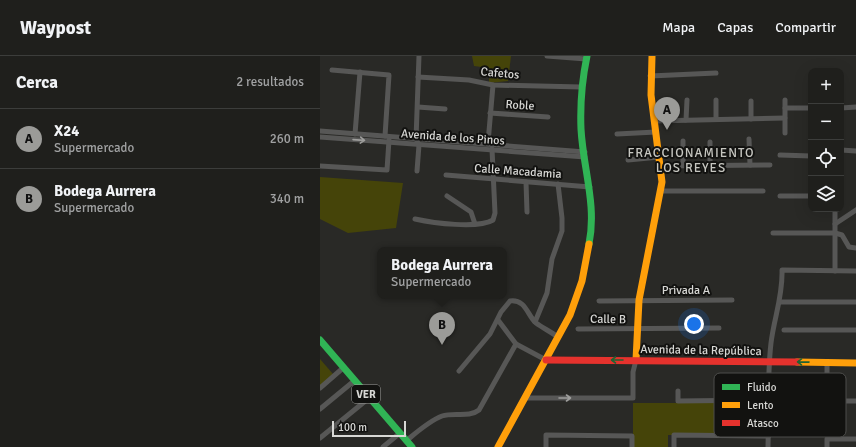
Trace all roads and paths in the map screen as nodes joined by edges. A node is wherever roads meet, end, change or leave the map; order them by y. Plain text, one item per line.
1 (419, 56) edge
2 (547, 56) edge
3 (652, 56) edge
4 (586, 58) edge
5 (332, 70) dead end
6 (360, 72) junction
7 (716, 73) dead end
8 (650, 76) junction
9 (418, 77) junction
10 (493, 85) junction
11 (581, 87) junction
12 (687, 100) dead end
13 (716, 100) dead end
14 (785, 100) dead end
15 (751, 101) dead end
16 (418, 107) junction
17 (856, 107) edge
18 (785, 108) junction
19 (808, 108) edge
20 (844, 108) edge
21 (445, 109) dead end
22 (490, 113) junction
23 (548, 117) dead end
24 (751, 118) junction
25 (785, 118) junction
26 (716, 119) junction
27 (686, 120) junction
28 (654, 121) junction
29 (320, 132) edge
30 (656, 132) junction
31 (785, 133) dead end
32 (355, 134) junction
33 (617, 134) dead end
34 (320, 137) edge
35 (388, 138) junction
36 (416, 139) junction
37 (749, 139) dead end
38 (683, 141) dead end
39 (710, 142) dead end
40 (488, 143) junction
41 (459, 144) junction
42 (418, 145) junction
43 (499, 147) junction
44 (492, 149) junction
45 (844, 150) edge
46 (856, 150) edge
47 (585, 154) junction
48 (780, 155) dead end
49 (808, 156) edge
50 (659, 157) junction
51 (628, 160) dead end
52 (710, 165) junction
53 (750, 165) junction
54 (770, 165) dead end
55 (320, 166) edge
56 (660, 166) junction
57 (683, 166) junction
58 (417, 171) dead end
59 (446, 175) dead end
60 (493, 179) junction
61 (526, 182) junction
62 (558, 184) junction
63 (590, 187) junction
64 (662, 191) junction
65 (763, 191) dead end
66 (447, 196) dead end
67 (780, 196) dead end
68 (808, 196) edge
69 (856, 210) edge
70 (526, 212) dead end
71 (835, 212) edge
72 (414, 219) dead end
73 (475, 224) junction
74 (835, 224) junction
75 (773, 233) dead end
76 (835, 233) junction
77 (856, 248) edge
78 (835, 271) junction
79 (856, 271) edge
80 (639, 300) junction
81 (732, 300) dead end
82 (599, 301) dead end
83 (780, 302) junction
84 (856, 302) edge
85 (498, 320) junction
86 (535, 322) junction
87 (719, 328) dead end
88 (578, 329) dead end
89 (638, 330) junction
90 (784, 330) dead end
91 (856, 330) edge
92 (558, 337) junction
93 (320, 340) edge
94 (516, 344) junction
95 (546, 360) junction
96 (636, 360) junction
97 (769, 362) junction
98 (826, 363) junction
99 (856, 363) edge
100 (343, 368) junction
101 (459, 371) dead end
102 (769, 373) edge
103 (826, 373) edge
104 (354, 381) junction
105 (320, 388) edge
106 (678, 391) dead end
107 (369, 398) junction
108 (526, 398) junction
109 (714, 401) edge
110 (320, 409) edge
111 (400, 433) junction
112 (714, 435) edge
113 (320, 438) edge
114 (856, 438) edge
115 (406, 441) junction
116 (383, 447) edge
117 (412, 447) edge
118 (498, 447) edge
119 (546, 447) edge
120 (632, 447) edge
121 (674, 447) edge
122 (826, 447) edge

1 - 9 street
2 - 4 street
3 - 8 main road
4 - 11 main road
5 - 6 street
6 - 32 street
6 - 35 street
7 - 8 street
8 - 28 main road
9 - 10 street, Cafetos
9 - 16 street
10 - 11 street, Cafetos
10 - 22 street
11 - 47 main road
12 - 27 street
13 - 26 street
14 - 18 street
15 - 24 street
16 - 21 street
16 - 36 street
17 - 20 street
18 - 19 street
18 - 25 street
22 - 23 street, Roble
22 - 40 street
24 - 25 street
24 - 26 street
25 - 31 street
26 - 27 street
27 - 28 street
28 - 30 main road
29 - 32 street, Avenida de los Pinos
30 - 33 street
30 - 50 main road
32 - 35 street, Avenida de los Pinos
34 -> 35 street, Avenida de los Pinos
35 - 36 street, Avenida de los Pinos
35 - 42 street, Avenida de los Pinos
35 - 55 street
36 - 41 street, Avenida de los Pinos
36 - 42 street
37 - 53 street
38 - 57 street
39 - 52 street
40 - 41 street, Avenida de los Pinos
40 - 43 street, Avenida de los Pinos
41 - 42 street, Avenida de los Pinos
41 - 44 street, Avenida de los Pinos
42 - 58 street
43 - 44 street, Avenida de los Pinos
43 - 47 street, Avenida de los Pinos
44 - 60 street
45 - 46 street
47 - 63 main road
48 - 49 street
50 - 51 street
50 - 56 main road
52 - 53 street
52 - 57 street
53 - 54 street
56 - 57 street
56 - 64 main road
59 - 60 street, Calle Macadamia
60 - 61 street, Calle Macadamia
60 - 73 street
61 - 62 street, Calle Macadamia
61 - 70 street
62 - 63 street, Calle Macadamia
62 - 86 street
63 - 92 main road
64 - 65 street
64 - 80 main road
66 - 73 street
67 - 68 street
69 - 74 street
71 - 74 street
72 - 73 street
74 - 76 street
75 - 76 street
76 - 77 street
76 - 78 street
78 - 79 street
78 - 83 street
80 - 81 street, Privada A
80 - 82 street, Privada A
80 - 89 main road
83 - 84 street
83 - 97 street
85 - 86 street
85 - 94 street
85 - 101 street
86 - 92 street
87 - 89 street, Calle B
88 - 89 street, Calle B
89 - 96 main road
90 - 91 street
92 - 95 main road
93 - 100 main road, VER
94 - 95 street
94 - 115 street
96 -> 95 main road, Avenida de la República
95 - 108 main road
96 - 97 main road, Avenida de la República
108 -> 96 street
98 -> 97 main road, Avenida de la República
97 - 102 street
98 - 99 main road, Avenida de la República
98 - 103 street
100 - 104 main road, VER
100 - 105 street
104 - 107 main road, VER
104 - 110 street
106 - 109 street
107 - 111 main road, VER
107 - 113 street
108 - 118 main road
111 - 115 main road, VER
111 - 116 street
112 - 121 street
114 - 122 street
115 - 117 main road, VER
119 - 120 street

